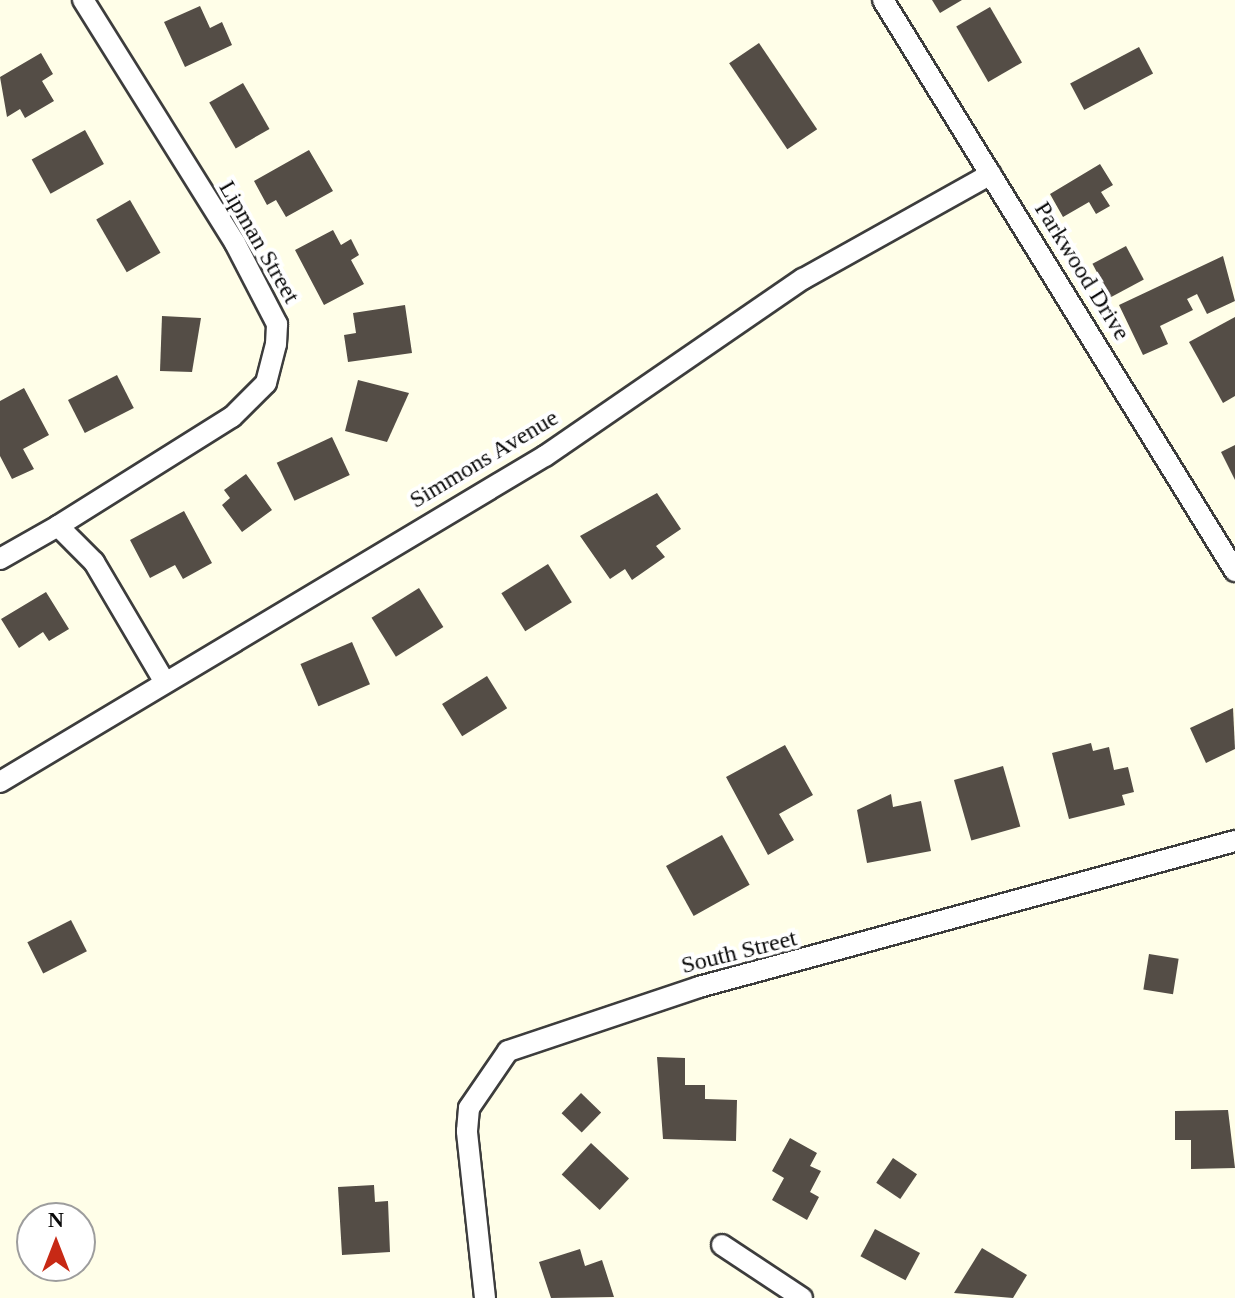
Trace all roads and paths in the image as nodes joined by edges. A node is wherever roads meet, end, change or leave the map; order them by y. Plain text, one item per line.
1 (83, 0) edge
2 (883, 0) edge
3 (991, 174) junction
4 (58, 526) junction
5 (0, 559) edge
6 (1235, 571) edge
7 (164, 681) junction
8 (0, 782) edge
9 (1235, 841) edge
10 (722, 1245) dead end
11 (485, 1298) edge
12 (802, 1298) edge

1 - 4 street, Lipman Street
2 - 3 street, Parkwood Drive
3 - 6 street, Parkwood Drive
3 - 7 street, Simmons Avenue
4 - 5 street, Lipman Street
4 - 7 street
7 - 8 street, Simmons Avenue
9 - 11 street, South Street
10 - 12 street

